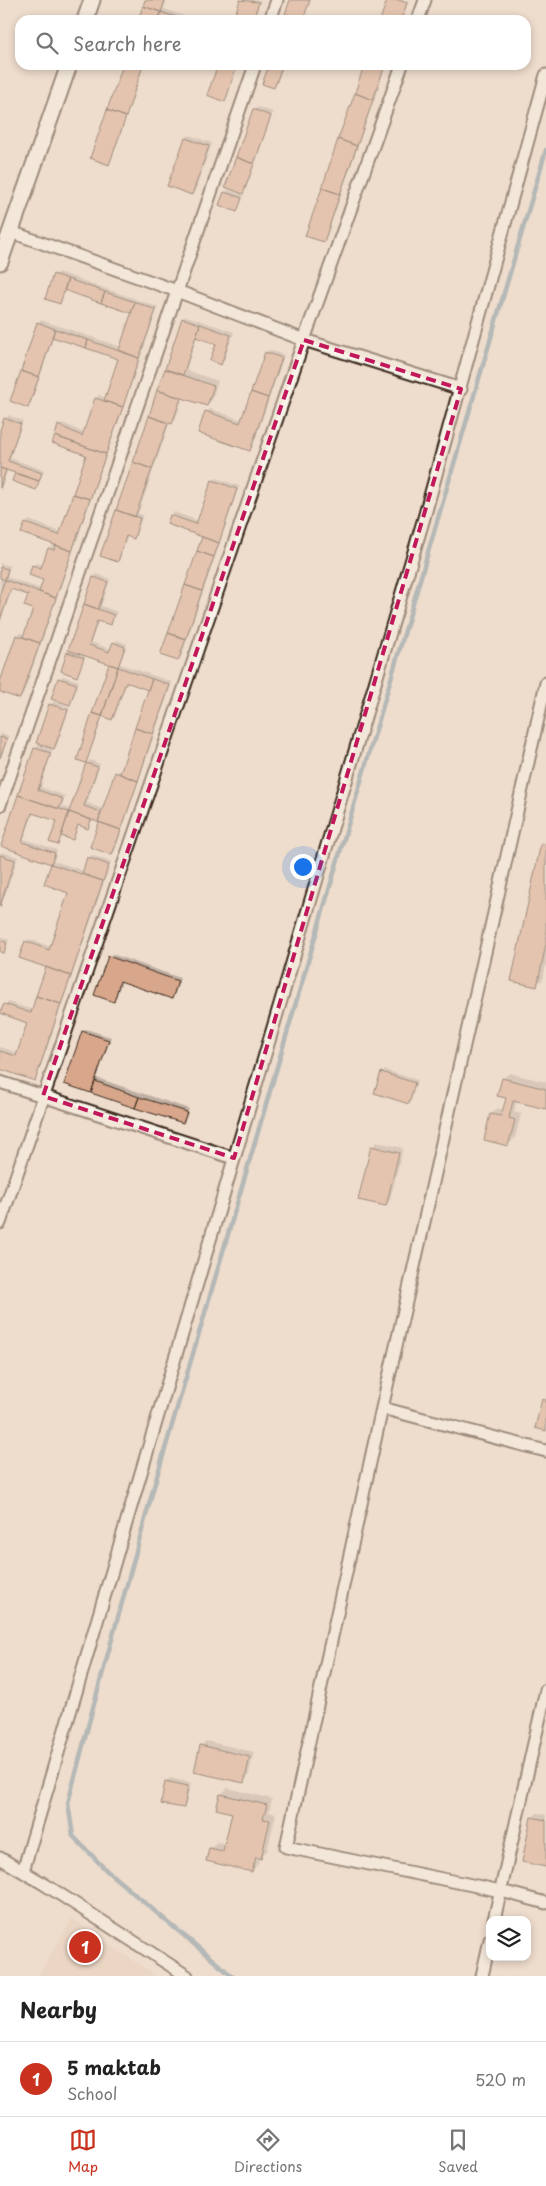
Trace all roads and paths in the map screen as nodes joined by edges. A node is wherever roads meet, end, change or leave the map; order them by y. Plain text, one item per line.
1 (92, 0) edge
2 (277, 0) edge
3 (425, 0) edge
4 (87, 15) edge
5 (272, 15) edge
6 (420, 15) edge
7 (67, 70) edge
8 (253, 70) edge
9 (400, 70) edge
10 (546, 75) edge
11 (11, 232) junction
12 (0, 262) edge
13 (177, 291) junction
14 (304, 340) junction
15 (461, 389) junction
16 (546, 683) edge
17 (0, 806) edge
18 (0, 1082) edge
19 (43, 1096) junction
20 (234, 1158) junction
21 (0, 1223) edge
22 (382, 1408) junction
23 (546, 1451) edge
24 (546, 1690) edge
25 (0, 1858) edge
26 (23, 1872) junction
27 (501, 1892) junction
28 (546, 1904) edge
29 (495, 1916) edge
30 (486, 1958) edge
31 (187, 1976) edge
32 (482, 1976) edge

1 - 4 street
2 - 5 street
3 - 6 street
7 - 11 street
8 - 13 street
9 - 14 street
10 - 15 street
11 - 12 street
11 - 13 street
13 - 14 street
13 - 17 street
14 - 15 street
14 - 19 street
15 - 20 street
16 - 22 street
18 - 19 street
19 - 20 street
19 - 21 street
20 - 26 street
22 - 23 street
22 - 27 street
24 - 27 street
25 - 26 street
26 - 31 street
27 - 28 street
27 - 29 street
30 - 32 street

